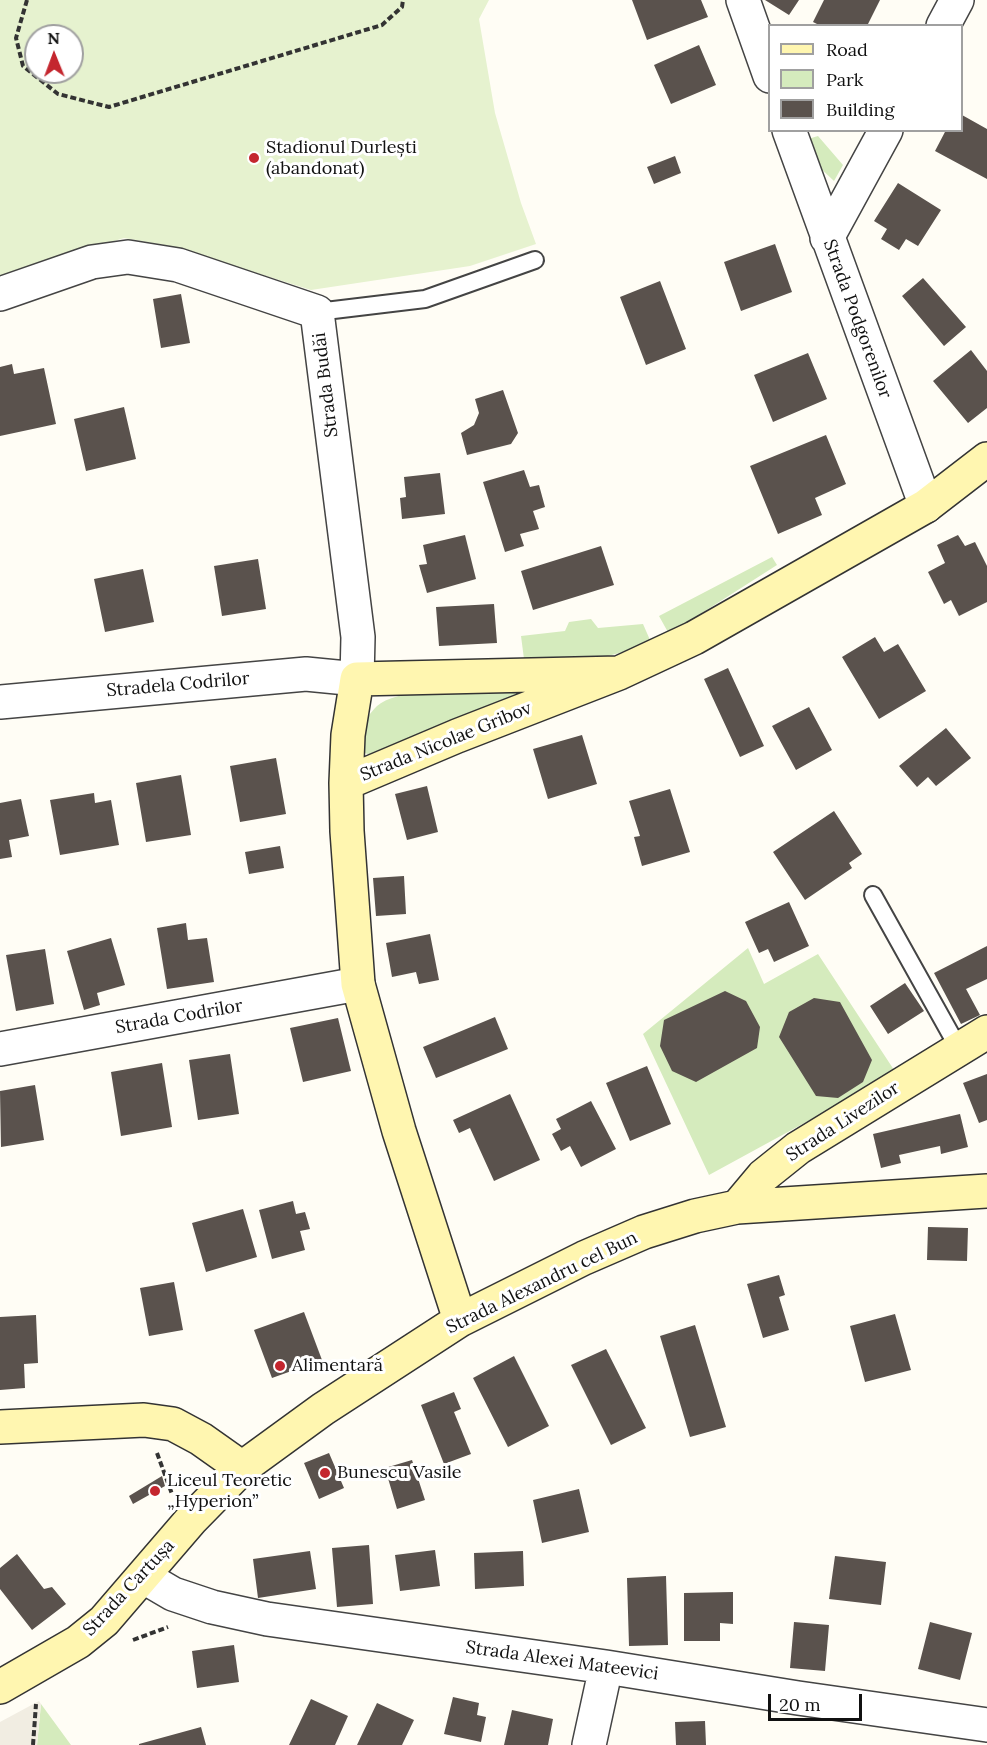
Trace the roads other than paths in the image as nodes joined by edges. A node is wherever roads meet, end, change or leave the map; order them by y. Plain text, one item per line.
1 (742, 0) edge
2 (957, 0) edge
3 (944, 24) edge
4 (768, 71) edge
5 (790, 132) edge
6 (885, 132) edge
7 (827, 238) junction
8 (535, 260) dead end
9 (0, 294) edge
10 (317, 312) junction
11 (987, 459) edge
12 (926, 506) junction
13 (619, 673) junction
14 (357, 679) junction
15 (0, 702) edge
16 (346, 783) junction
17 (873, 895) dead end
18 (358, 984) junction
19 (987, 1032) edge
20 (0, 1049) edge
21 (959, 1049) junction
22 (987, 1191) edge
23 (737, 1207) junction
24 (460, 1320) junction
25 (0, 1427) edge
26 (242, 1468) junction
27 (144, 1577) junction
28 (606, 1667) junction
29 (14, 1695) edge
30 (987, 1725) edge
31 (589, 1745) edge

1 - 4 street
2 - 3 street
5 - 7 street, Strada Podgorenilor
6 - 7 street
7 - 12 street, Strada Podgorenilor
8 - 10 lane
9 - 10 street, Strada Budăi
10 - 14 street, Strada Budăi
11 - 12 street, Strada Nicolae Gribov
12 - 13 street, Strada Nicolae Gribov
13 - 14 street, Strada Nicolae Gribov
13 - 16 street, Strada Nicolae Gribov
14 - 15 street, Stradela Codrilor
14 - 16 street, Strada Nicolae Gribov
16 - 18 street
17 - 21 lane
18 - 20 street, Strada Codrilor
18 - 24 street
19 - 21 street, Strada Livezilor
21 - 23 street, Strada Livezilor
22 - 23 street, Strada Alexandru cel Bun
23 - 24 street, Strada Alexandru cel Bun
24 - 26 street, Strada Alexandru cel Bun
25 - 26 street
26 - 27 street, Strada Cartușa
27 - 28 street, Strada Alexei Mateevici
27 - 29 street, Strada Cartușa
28 - 30 street, Strada Alexei Mateevici
28 - 31 street

